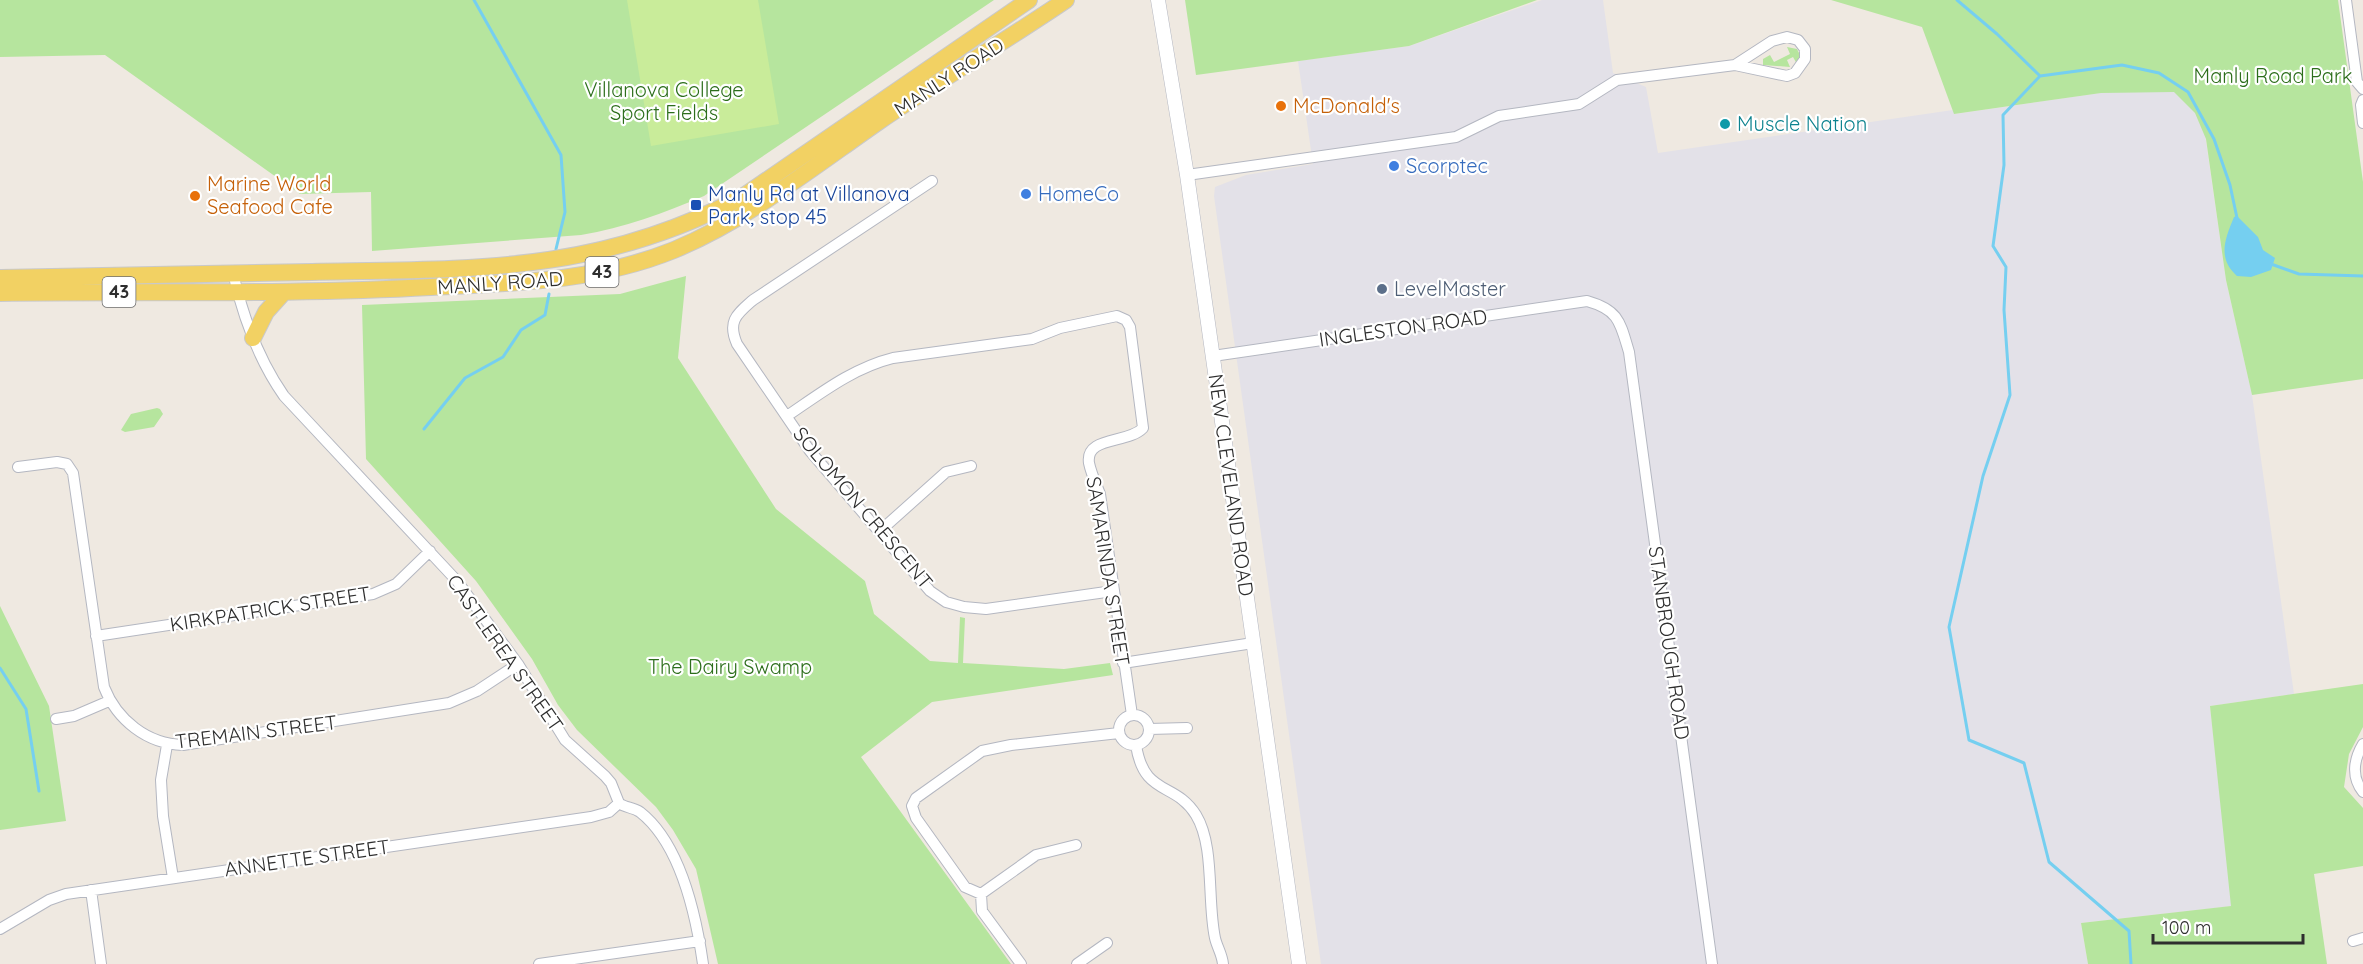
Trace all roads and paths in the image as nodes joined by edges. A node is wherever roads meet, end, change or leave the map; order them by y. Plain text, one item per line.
1 (1029, 0) edge
2 (1066, 0) edge
3 (2346, 0) edge
4 (1158, 2) edge
5 (1734, 65) junction
6 (2363, 89) edge
7 (2363, 100) edge
8 (2363, 123) edge
9 (1187, 175) junction
10 (932, 181) dead end
11 (233, 273) junction
12 (0, 278) edge
13 (284, 292) junction
14 (0, 293) edge
15 (238, 293) junction
16 (1620, 324) joint
17 (253, 338) junction
18 (1213, 356) junction
19 (787, 416) junction
20 (971, 466) dead end
21 (18, 467) dead end
22 (879, 531) junction
23 (430, 551) junction
24 (1113, 591) junction
25 (96, 636) junction
26 (1253, 643) junction
27 (1123, 663) junction
28 (518, 664) junction
29 (109, 700) junction
30 (1132, 715) junction
31 (56, 719) dead end
32 (1187, 728) dead end
33 (1149, 729) junction
34 (1119, 733) junction
35 (2363, 744) edge
36 (167, 745) junction
37 (1136, 745) junction
38 (2363, 792) edge
39 (619, 803) junction
40 (1076, 845) dead end
41 (173, 878) junction
42 (91, 890) junction
43 (981, 894) junction
44 (0, 929) edge
45 (700, 941) junction
46 (1107, 943) dead end
47 (101, 964) edge
48 (539, 964) edge
49 (704, 964) edge
50 (1021, 964) edge
51 (1077, 964) edge
52 (1223, 964) edge
53 (1299, 964) edge
54 (1712, 964) edge

1 - 11 main road, MANLY ROAD / 43
2 - 13 main road, MANLY ROAD / 43
3 - 6 street
4 - 9 street, NEW CLEVELAND ROAD
5 - 5 street
5 - 9 street
7 - 8 street
9 - 18 street, NEW CLEVELAND ROAD
10 - 19 street, SOLOMON CRESCENT
11 - 12 main road, MANLY ROAD / 43
11 - 15 street, CASTLEREA STREET
13 - 15 main road, MANLY ROAD / 43
13 - 17 main road
14 - 15 main road, MANLY ROAD / 43
15 - 17 street, CASTLEREA STREET
16 - 18 street, INGLESTON ROAD
16 - 54 street, STANBROUGH ROAD
17 - 23 street, CASTLEREA STREET
18 - 26 street, NEW CLEVELAND ROAD
19 - 22 street, SOLOMON CRESCENT
19 - 24 street, SAMARINDA STREET
20 - 22 street
21 - 25 street, TREMAIN STREET
22 - 24 street, SOLOMON CRESCENT
23 - 25 street, KIRKPATRICK STREET
23 - 28 street, CASTLEREA STREET
24 - 27 street, SAMARINDA STREET
25 - 29 street, TREMAIN STREET
26 - 27 street
26 - 53 street, NEW CLEVELAND ROAD
27 - 30 street, SAMARINDA STREET
28 - 36 street, TREMAIN STREET
28 - 39 street, CASTLEREA STREET
29 - 31 street
29 - 36 street, TREMAIN STREET
30 - 33 street
30 - 34 street
32 - 33 street
33 - 37 street
34 - 37 street
34 - 43 street
35 - 38 street
36 - 41 street
37 - 52 street
39 - 41 street, ANNETTE STREET
39 - 45 street
40 - 43 street
41 - 42 street, ANNETTE STREET
42 - 44 street, ANNETTE STREET
42 - 47 street
43 - 50 street
45 - 48 street
45 - 49 street
46 - 51 street

